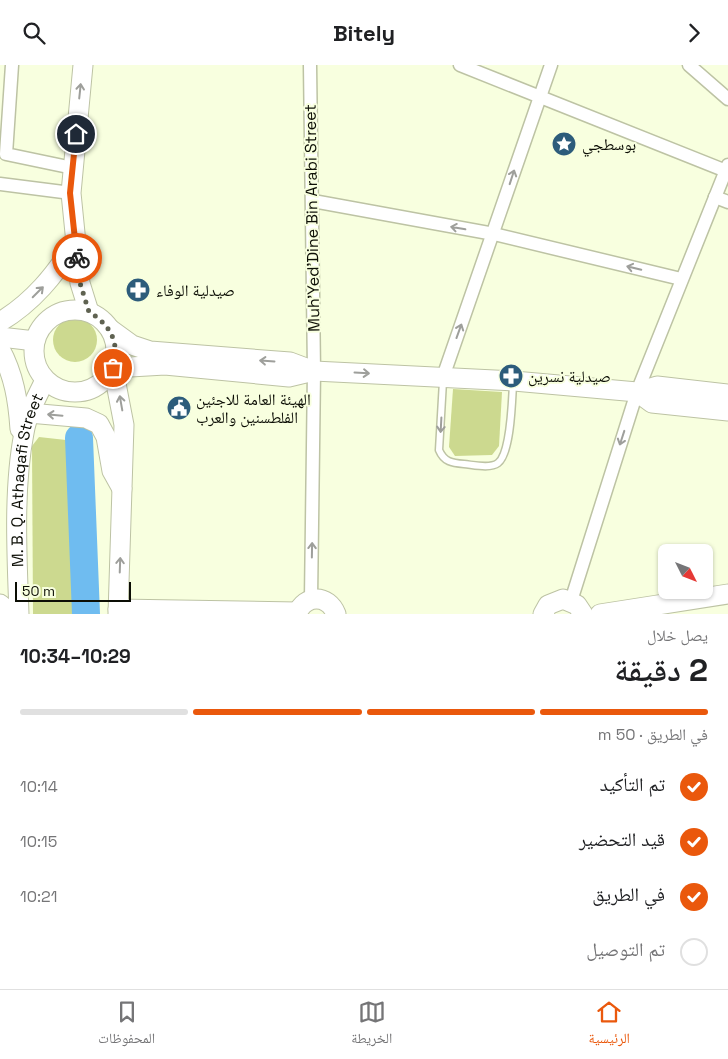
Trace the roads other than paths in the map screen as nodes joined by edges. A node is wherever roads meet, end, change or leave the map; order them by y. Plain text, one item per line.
1 (12, 65) edge
2 (83, 65) edge
3 (310, 65) edge
4 (460, 65) edge
5 (551, 65) edge
6 (689, 65) edge
7 (539, 97) junction
8 (728, 99) edge
9 (73, 168) junction
10 (727, 168) edge
11 (0, 184) edge
12 (70, 193) junction
13 (715, 197) junction
14 (313, 201) junction
15 (728, 201) edge
16 (494, 234) junction
17 (76, 243) junction
18 (681, 279) junction
19 (89, 312) junction
20 (0, 322) edge
21 (110, 329) junction
22 (0, 337) edge
23 (35, 341) junction
24 (0, 349) edge
25 (113, 368) junction
26 (314, 371) junction
27 (443, 377) junction
28 (45, 379) junction
29 (514, 381) junction
30 (637, 392) junction
31 (728, 394) edge
32 (728, 411) edge
33 (29, 413) junction
34 (21, 451) junction
35 (123, 492) junction
36 (16, 540) junction
37 (0, 555) edge
38 (728, 594) edge
39 (311, 599) junction
40 (0, 604) edge
41 (577, 607) edge
42 (118, 612) edge
43 (297, 613) edge
44 (12, 614) edge
45 (19, 614) edge
46 (336, 614) edge
47 (352, 614) edge
48 (542, 614) edge
49 (600, 614) edge

1 - 9 street
9 -> 2 main road
3 - 14 street, Muh'Yed'Dine Bin Arabi Street
4 - 7 street
5 - 7 street
6 - 8 street
7 - 10 street
16 -> 7 street
9 - 12 main road
10 - 13 street
11 - 12 street
12 - 17 main road
13 - 15 street
13 - 18 street
16 -> 14 street
14 - 26 street, Muh'Yed'Dine Bin Arabi Street
18 -> 16 street
27 -> 16 street
17 - 19 main road
20 -> 17 main road
18 - 30 street
19 - 21 main road
19 - 23 main road
21 - 25 main road
26 -> 21 main road
22 - 23 main road
23 - 28 main road
24 - 34 main road
25 - 26 main road
25 - 28 main road
35 -> 25 main road
26 -> 27 main road
39 -> 26 street, Muh'Yed'Dine Bin Arabi Street
27 - 29 main road
27 -> 29 lane
28 - 33 main road, M. B. Q. Athaqafi Street
29 - 30 main road
30 - 31 main road
30 - 32 main road
30 -> 41 street
33 - 34 main road, M. B. Q. Athaqafi Street
35 -> 33 main road
34 - 36 main road, M. B. Q. Athaqafi Street
42 -> 35 main road
36 - 37 main road
36 - 45 main road, M. B. Q. Athaqafi Street
38 - 49 main road
39 - 43 main road
39 - 46 main road
40 - 44 main road
41 - 48 main road
42 - 43 main road
46 - 47 main road

